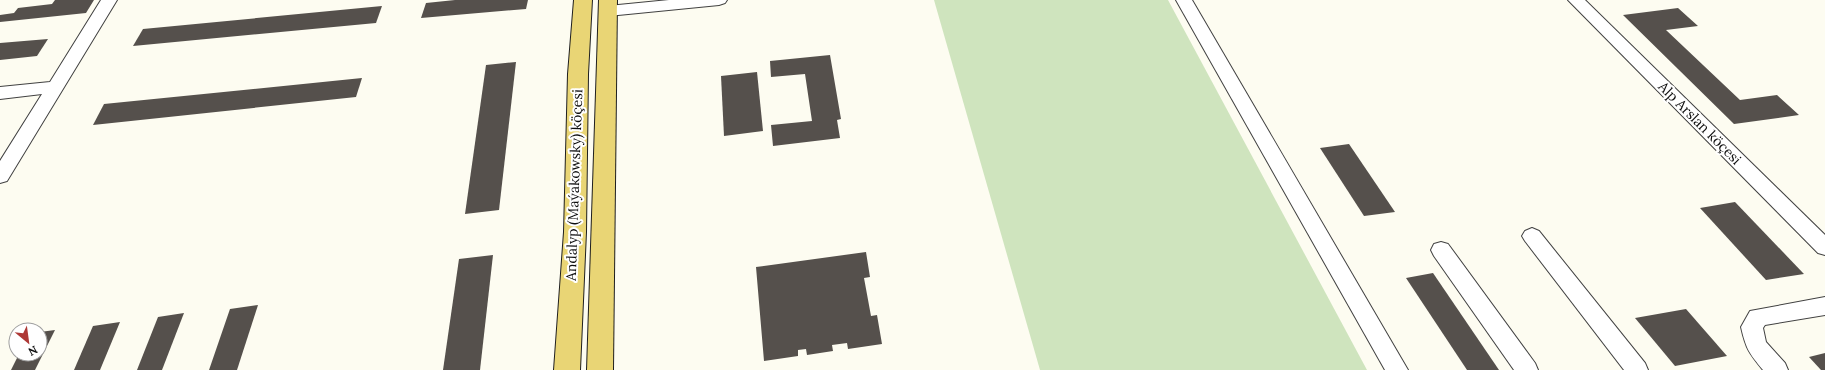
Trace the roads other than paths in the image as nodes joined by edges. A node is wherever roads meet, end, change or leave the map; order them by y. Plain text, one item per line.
1 (109, 0) edge
2 (583, 0) edge
3 (719, 0) edge
4 (1184, 0) edge
5 (1576, 0) edge
6 (608, 5) edge
7 (55, 88) junction
8 (0, 93) edge
9 (0, 176) edge
10 (1532, 236) dead end
11 (1825, 247) edge
12 (1442, 250) dead end
13 (1825, 306) edge
14 (567, 370) edge
15 (600, 370) edge
16 (1397, 370) edge
17 (1527, 370) edge
18 (1637, 370) edge
19 (1778, 370) edge

1 - 7 street
2 - 14 main road, Andalyp (Maýakowsky) köçesi
3 - 6 street
4 - 16 street
5 - 11 street, Alp Arslan köçesi
6 - 15 main road, Andalyp (Maýakowsky) köçesi
7 - 8 street
7 - 9 street
10 - 18 street
12 - 17 street
13 - 19 street

